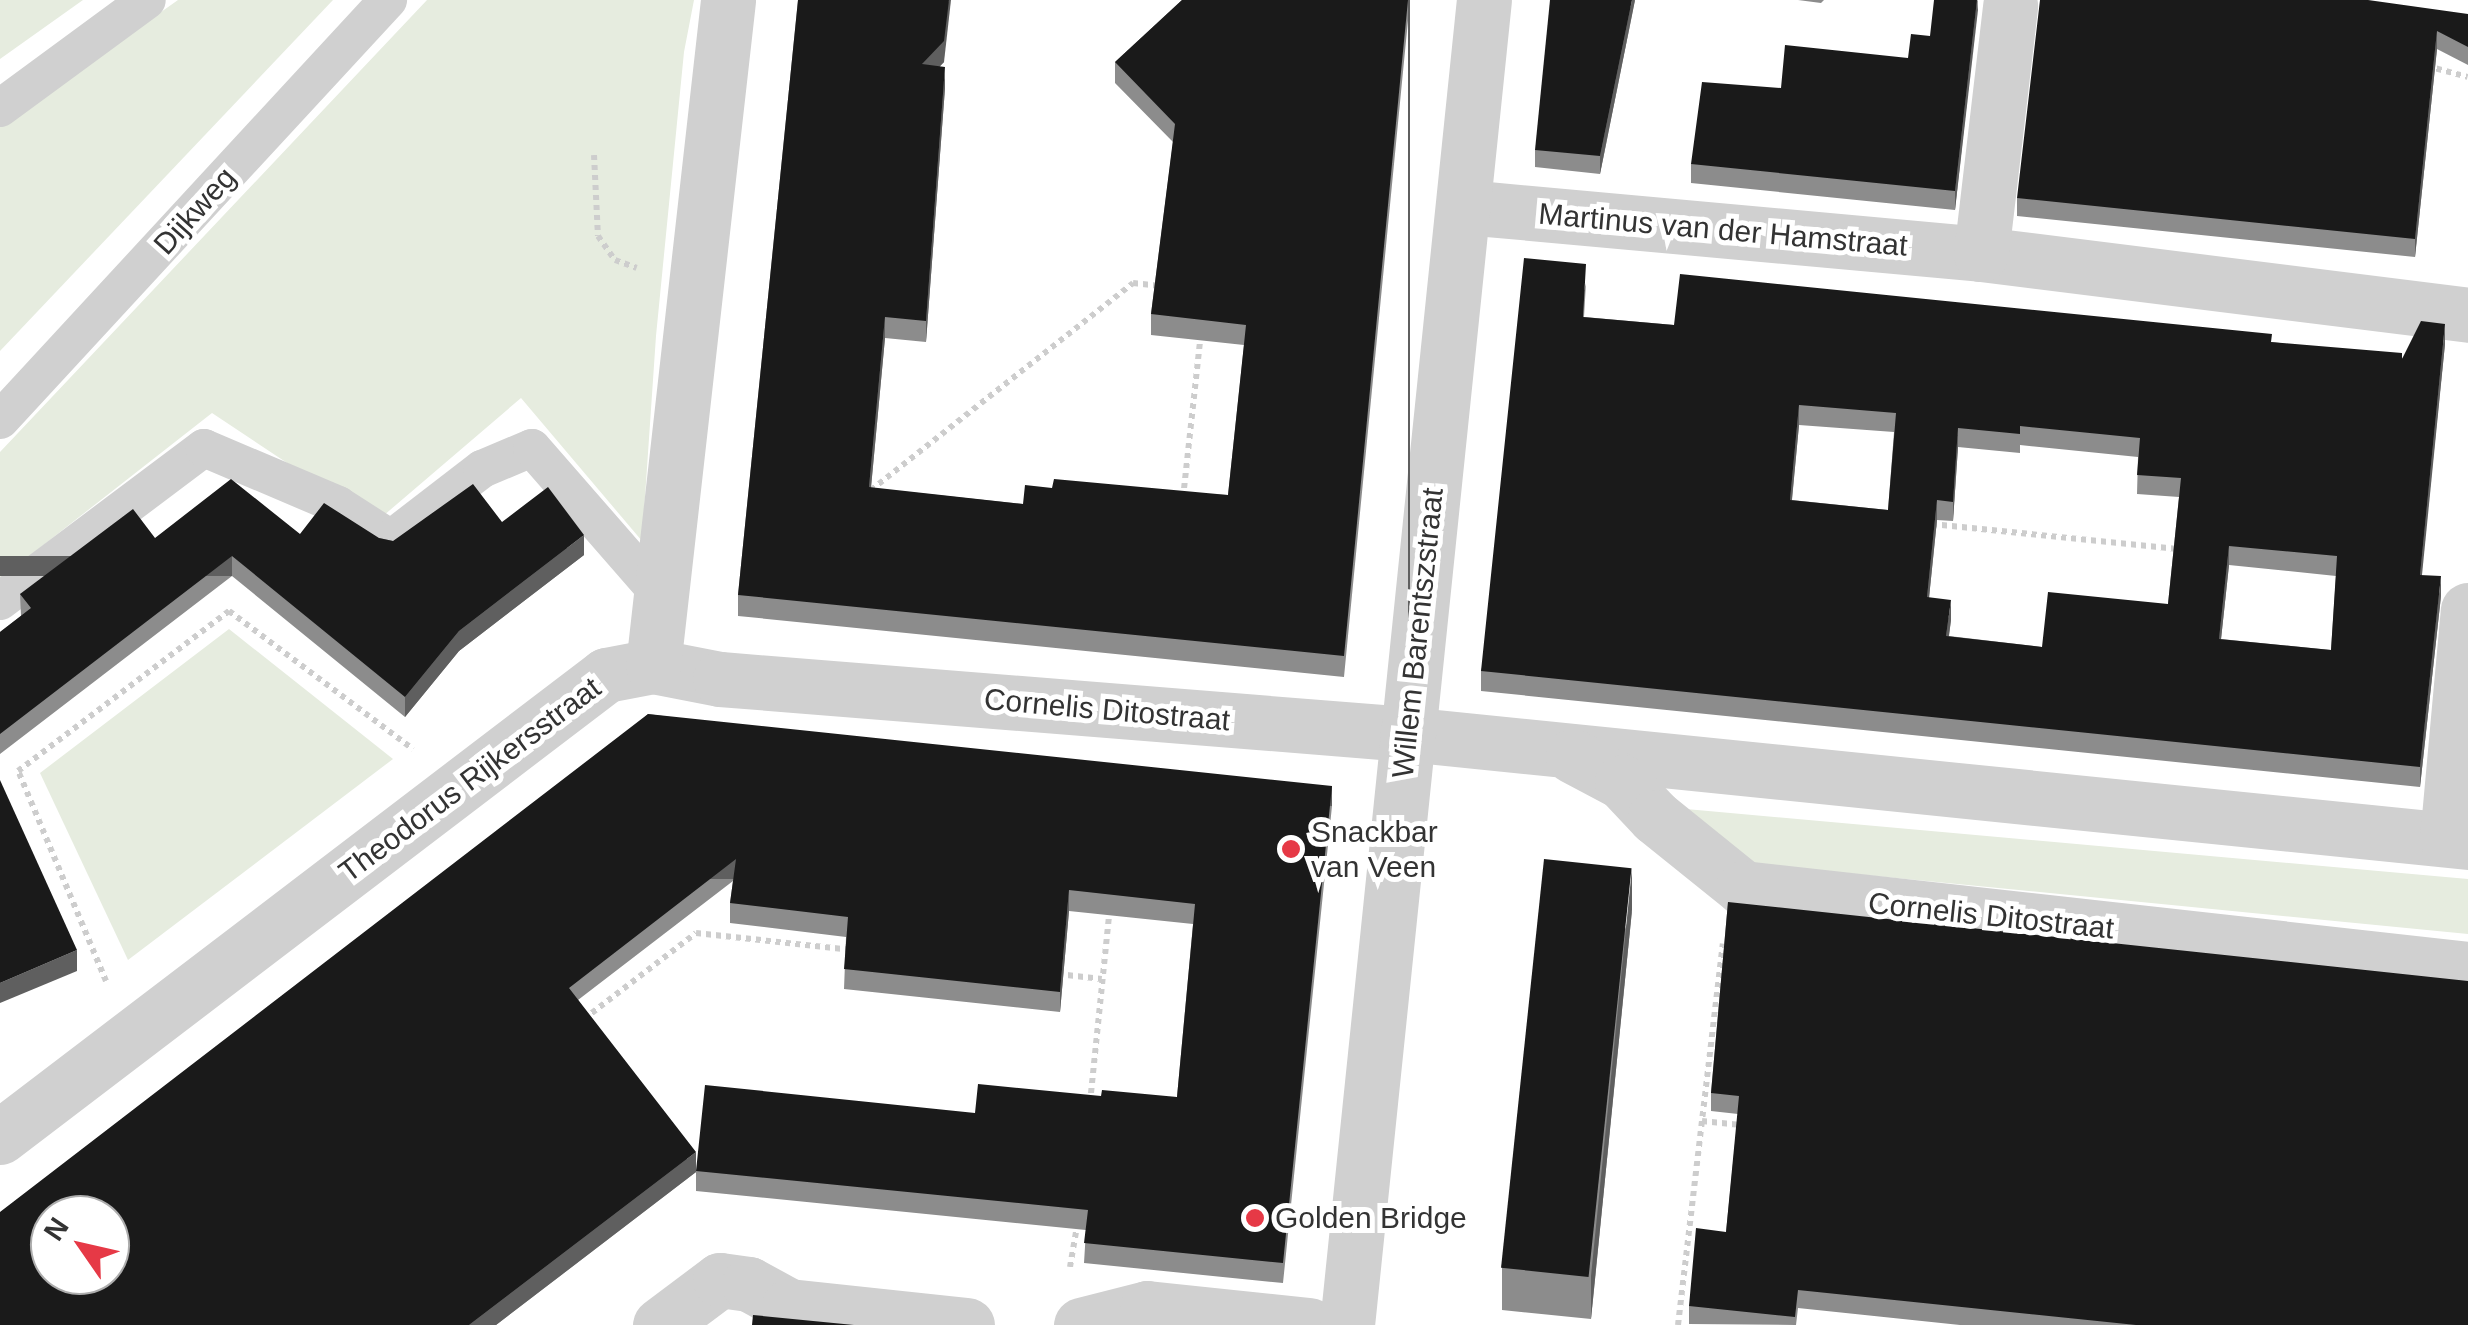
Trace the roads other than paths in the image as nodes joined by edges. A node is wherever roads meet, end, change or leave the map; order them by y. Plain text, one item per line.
1 (146, 0) edge
2 (388, 0) edge
3 (728, 0) edge
4 (1484, 0) edge
5 (2010, 6) dead end
6 (0, 108) edge
7 (1465, 206) junction
8 (1981, 254) junction
9 (2468, 315) edge
10 (0, 420) edge
11 (663, 598) junction
12 (0, 601) edge
13 (2468, 610) edge
14 (653, 666) junction
15 (1406, 734) junction
16 (1562, 750) junction
17 (2458, 840) edge
18 (2468, 969) edge
19 (0, 1137) edge
20 (660, 1325) edge
21 (968, 1325) edge
22 (1081, 1325) edge
23 (1309, 1325) edge
24 (1348, 1325) edge

1 - 6 lane
2 - 10 lane, Dijkweg
3 - 11 street
4 - 7 street, Willem Barentszstraat
5 - 8 street
7 - 8 street, Martinus van der Hamstraat
7 - 15 street, Willem Barentszstraat
8 - 9 street, Martinus van der Hamstraat
11 - 12 lane
11 - 14 street
13 - 17 street
14 - 15 street, Cornelis Ditostraat
14 - 19 street, Theodorus Rijkersstraat
15 - 16 street, Cornelis Ditostraat
15 - 24 street, Willem Barentszstraat
16 - 17 street, Cornelis Ditostraat
16 - 18 street, Cornelis Ditostraat
20 - 21 street
22 - 23 street

